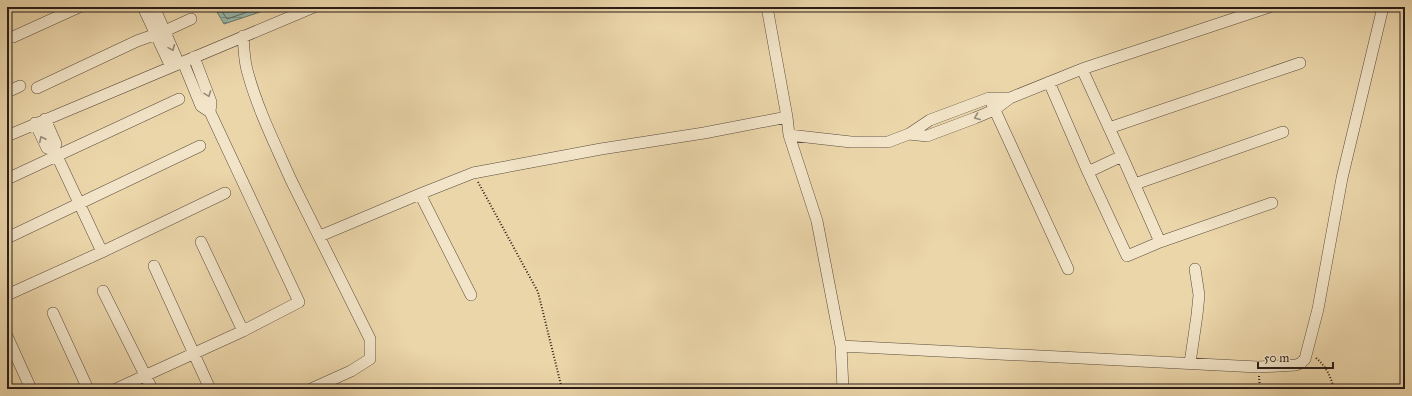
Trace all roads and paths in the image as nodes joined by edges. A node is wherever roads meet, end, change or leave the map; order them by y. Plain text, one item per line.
1 (79, 7) edge
2 (143, 7) edge
3 (154, 7) edge
4 (314, 7) edge
5 (767, 7) edge
6 (1269, 7) edge
7 (1383, 7) edge
8 (191, 19) dead end
9 (160, 33) junction
10 (243, 36) junction
11 (13, 37) dead end
12 (194, 57) junction
13 (1300, 63) dead end
14 (178, 64) junction
15 (1082, 69) junction
16 (1049, 82) junction
17 (20, 86) dead end
18 (37, 88) dead end
19 (7, 92) edge
20 (989, 98) junction
21 (1010, 98) junction
22 (178, 99) dead end
23 (994, 110) junction
24 (210, 112) junction
25 (787, 117) junction
26 (40, 121) junction
27 (1109, 128) junction
28 (1283, 132) dead end
29 (909, 134) junction
30 (789, 135) junction
31 (7, 136) edge
32 (200, 146) dead end
33 (55, 153) junction
34 (1122, 156) junction
35 (1088, 172) junction
36 (473, 173) junction
37 (7, 179) edge
38 (1135, 184) junction
39 (225, 193) dead end
40 (420, 194) junction
41 (79, 203) junction
42 (1272, 203) dead end
43 (320, 236) junction
44 (7, 238) edge
45 (201, 242) dead end
46 (1160, 242) junction
47 (102, 252) junction
48 (154, 266) dead end
49 (1068, 269) dead end
50 (1195, 269) dead end
51 (103, 290) dead end
52 (7, 295) edge
53 (471, 295) dead end
54 (53, 313) dead end
55 (243, 330) junction
56 (7, 336) edge
57 (841, 346) junction
58 (10, 352) edge
59 (193, 353) junction
60 (1306, 354) junction
61 (1190, 363) junction
62 (145, 375) junction
63 (31, 389) edge
64 (88, 389) edge
65 (116, 389) edge
66 (152, 389) edge
67 (210, 389) edge
68 (311, 389) edge
69 (562, 389) edge
70 (843, 389) edge
71 (1334, 389) edge

1 - 11 street
2 - 9 street
3 - 9 street
4 - 10 street
5 - 25 street
6 - 15 street
7 - 60 street
8 - 9 street
9 - 14 street
9 - 18 street
10 - 12 street
10 - 43 street
12 - 14 street
12 -> 24 street
13 - 27 street
14 - 24 street
14 - 26 street
15 - 16 street
15 - 27 street
16 - 21 street
16 - 35 street
17 - 19 street
20 - 21 street
20 - 23 street
20 - 29 street
21 - 23 street
22 - 33 street
23 -> 29 street
23 - 49 street
24 - 55 street
25 - 30 street
25 - 36 street
26 - 31 street
26 - 33 street
27 - 34 street
28 - 38 street
29 - 30 street
30 - 57 street
32 - 41 street
33 - 37 street
33 - 41 street
34 - 35 street
34 - 38 street
35 - 46 street
36 - 40 street
36 - 69 path
38 - 46 street
39 - 47 street
40 - 43 street
40 - 53 street
41 - 44 street
41 - 47 street
42 - 46 street
43 - 68 street
45 - 55 street
47 - 52 street
48 - 59 street
50 - 61 street
51 - 62 street
54 - 64 street
55 - 59 street
56 - 58 street
57 - 61 street
57 - 70 street
58 - 63 street
59 - 62 street
59 - 67 street
60 - 61 street
60 - 71 path
62 - 65 street
62 - 66 street

